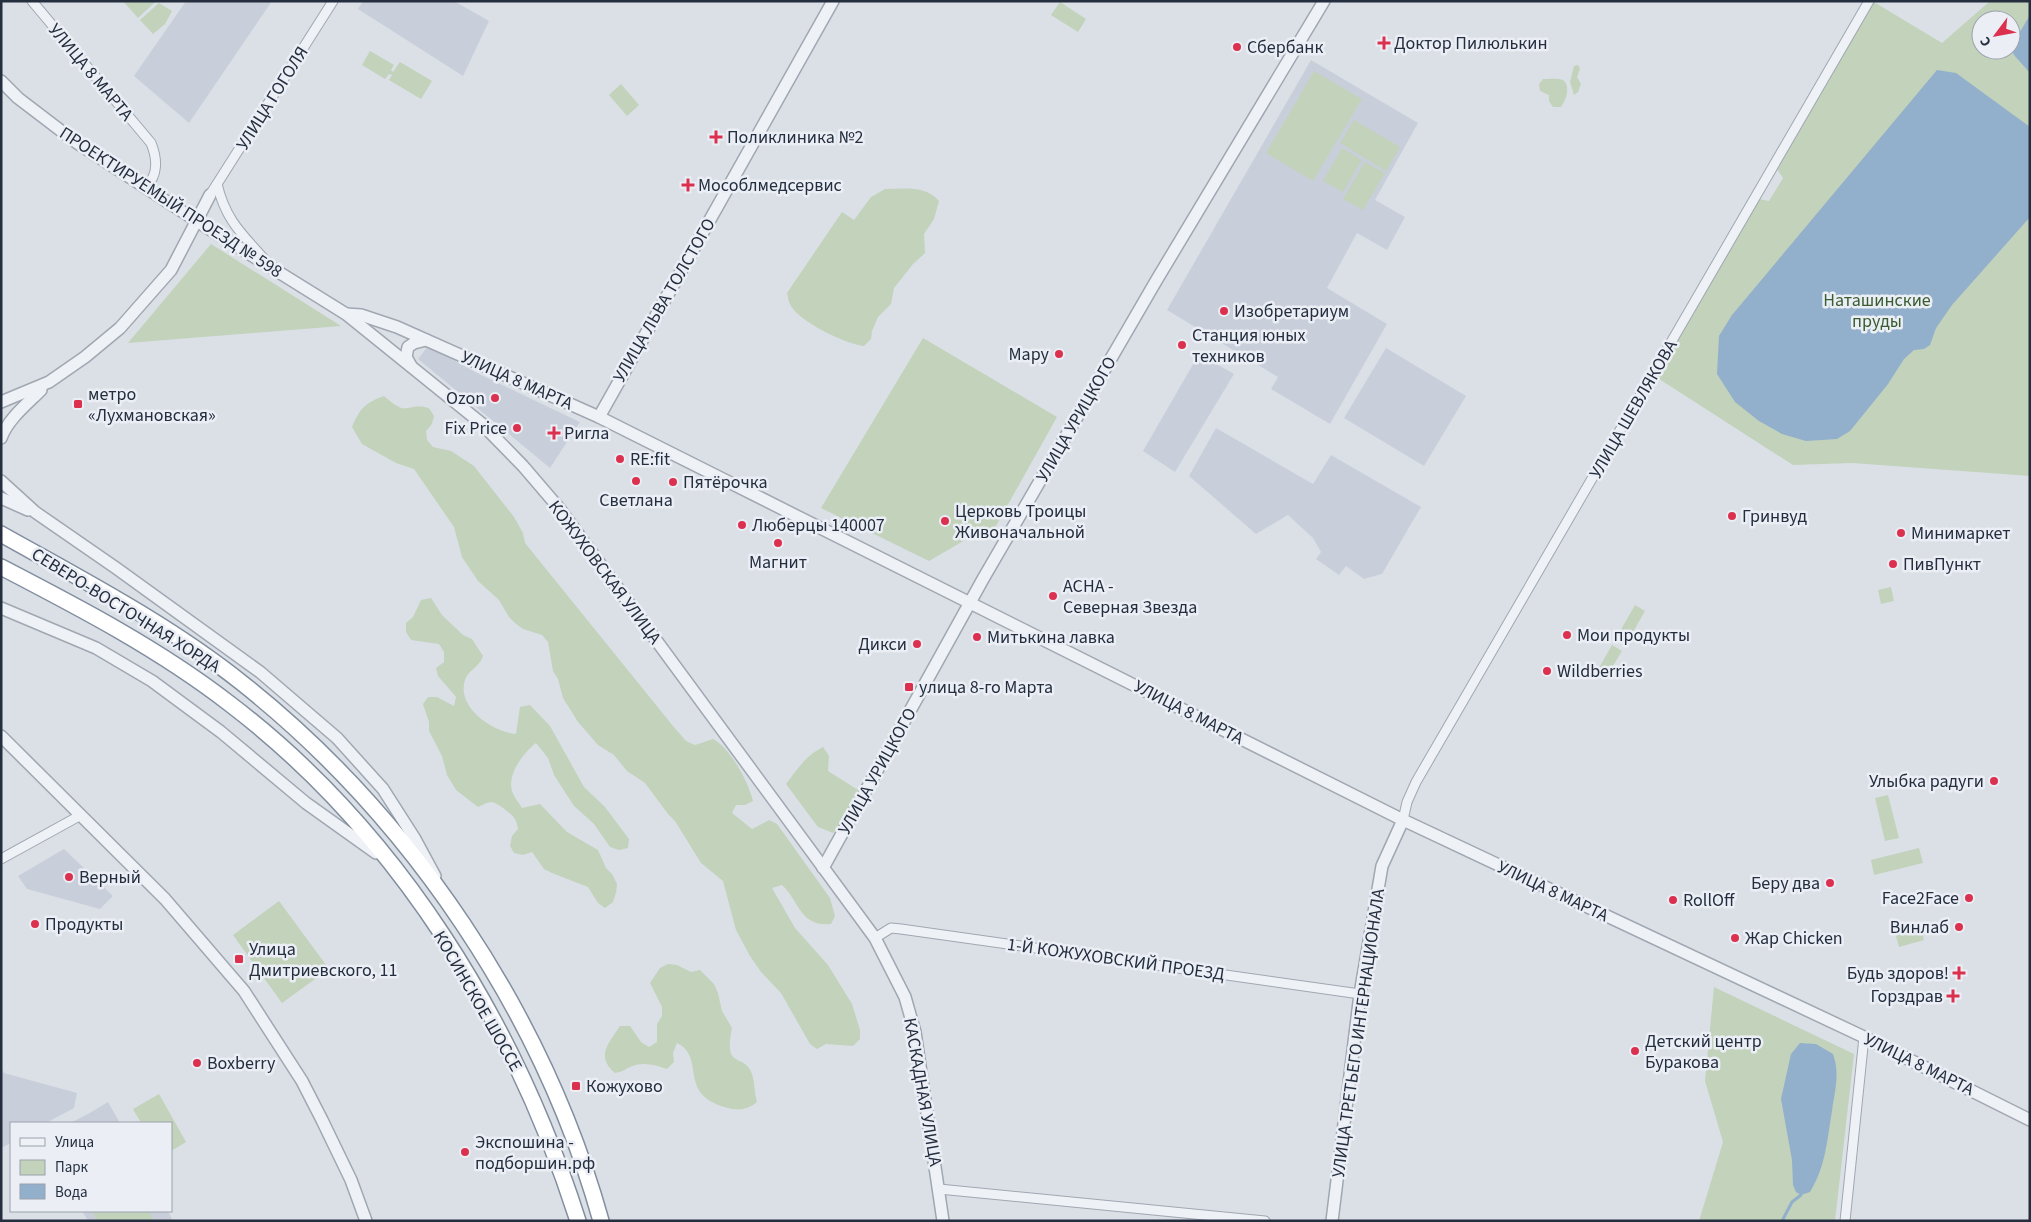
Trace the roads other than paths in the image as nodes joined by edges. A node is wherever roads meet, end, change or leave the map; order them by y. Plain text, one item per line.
1 (32, 1) edge
2 (333, 1) edge
3 (833, 1) edge
4 (1324, 1) edge
5 (1869, 1) edge
6 (1, 81) edge
7 (217, 184) junction
8 (145, 187) junction
9 (210, 195) joint
10 (196, 221) junction
11 (272, 268) junction
12 (346, 314) junction
13 (426, 340) junction
14 (412, 367) junction
15 (49, 382) junction
16 (1, 402) edge
17 (599, 417) junction
18 (1, 438) edge
19 (1, 469) edge
20 (1, 481) edge
21 (10, 490) junction
22 (1, 498) edge
23 (35, 512) junction
24 (1, 534) edge
25 (1, 567) edge
26 (971, 603) junction
27 (1, 608) edge
28 (1, 736) edge
29 (340, 803) joint
30 (80, 815) junction
31 (1403, 820) junction
32 (1, 859) edge
33 (823, 868) junction
34 (395, 869) junction
35 (452, 908) junction
36 (875, 938) junction
37 (1360, 994) junction
38 (1864, 1036) junction
39 (2030, 1120) edge
40 (939, 1189) junction
41 (366, 1221) edge
42 (578, 1221) edge
43 (601, 1221) edge
44 (943, 1221) edge
45 (1265, 1221) edge
46 (1332, 1221) edge
47 (1845, 1221) edge

1 - 8 street, УЛИЦА 8 МАРТА
2 - 7 street, УЛИЦА ГОГОЛЯ
3 - 17 street, УЛИЦА ЛЬВА ТОЛСТОГО
4 - 26 street, УЛИЦА УРИЦКОГО
5 - 31 street, УЛИЦА ШЕВЛЯКОВА
6 - 8 street, ПРОЕКТИРУЕМЫЙ ПРОЕЗД № 598
7 - 9 street, УЛИЦА ГОГОЛЯ
7 - 11 street
8 - 10 street, ПРОЕКТИРУЕМЫЙ ПРОЕЗД № 598
9 - 10 street
10 - 11 street, ПРОЕКТИРУЕМЫЙ ПРОЕЗД № 598
10 - 15 street
11 - 12 street, ПРОЕКТИРУЕМЫЙ ПРОЕЗД № 598
12 - 13 street, УЛИЦА 8 МАРТА
12 - 14 street, КОЖУХОВСКАЯ УЛИЦА
13 - 14 street
13 - 17 street, УЛИЦА 8 МАРТА
14 - 33 street, КОЖУХОВСКАЯ УЛИЦА
15 - 16 street
15 - 18 street
17 - 26 street, УЛИЦА 8 МАРТА
19 - 21 street
20 - 21 street
21 - 23 street
22 - 23 street
23 - 35 street
24 - 35 highway, СЕВЕРО-ВОСТОЧНАЯ ХОРДА
25 - 29 highway, СЕВЕРО-ВОСТОЧНАЯ ХОРДА
26 - 31 street, УЛИЦА 8 МАРТА
26 - 33 street, УЛИЦА УРИЦКОГО
27 - 34 street
28 - 30 street
29 - 34 highway, КОСИНСКОЕ ШОССЕ
30 - 32 street
30 - 41 street
31 - 37 street, УЛИЦА ТРЕТЬЕГО ИНТЕРНАЦИОНАЛА
31 - 38 street, УЛИЦА 8 МАРТА
33 - 36 street, КАСКАДНАЯ УЛИЦА
34 - 42 highway, КОСИНСКОЕ ШОССЕ
35 - 43 highway, КОСИНСКОЕ ШОССЕ
36 - 37 street, 1-Й КОЖУХОВСКИЙ ПРОЕЗД
36 - 40 street, КАСКАДНАЯ УЛИЦА
37 - 46 street, УЛИЦА ТРЕТЬЕГО ИНТЕРНАЦИОНАЛА
38 - 39 street, УЛИЦА 8 МАРТА
38 - 47 street
40 - 44 street, КАСКАДНАЯ УЛИЦА
40 - 45 street

